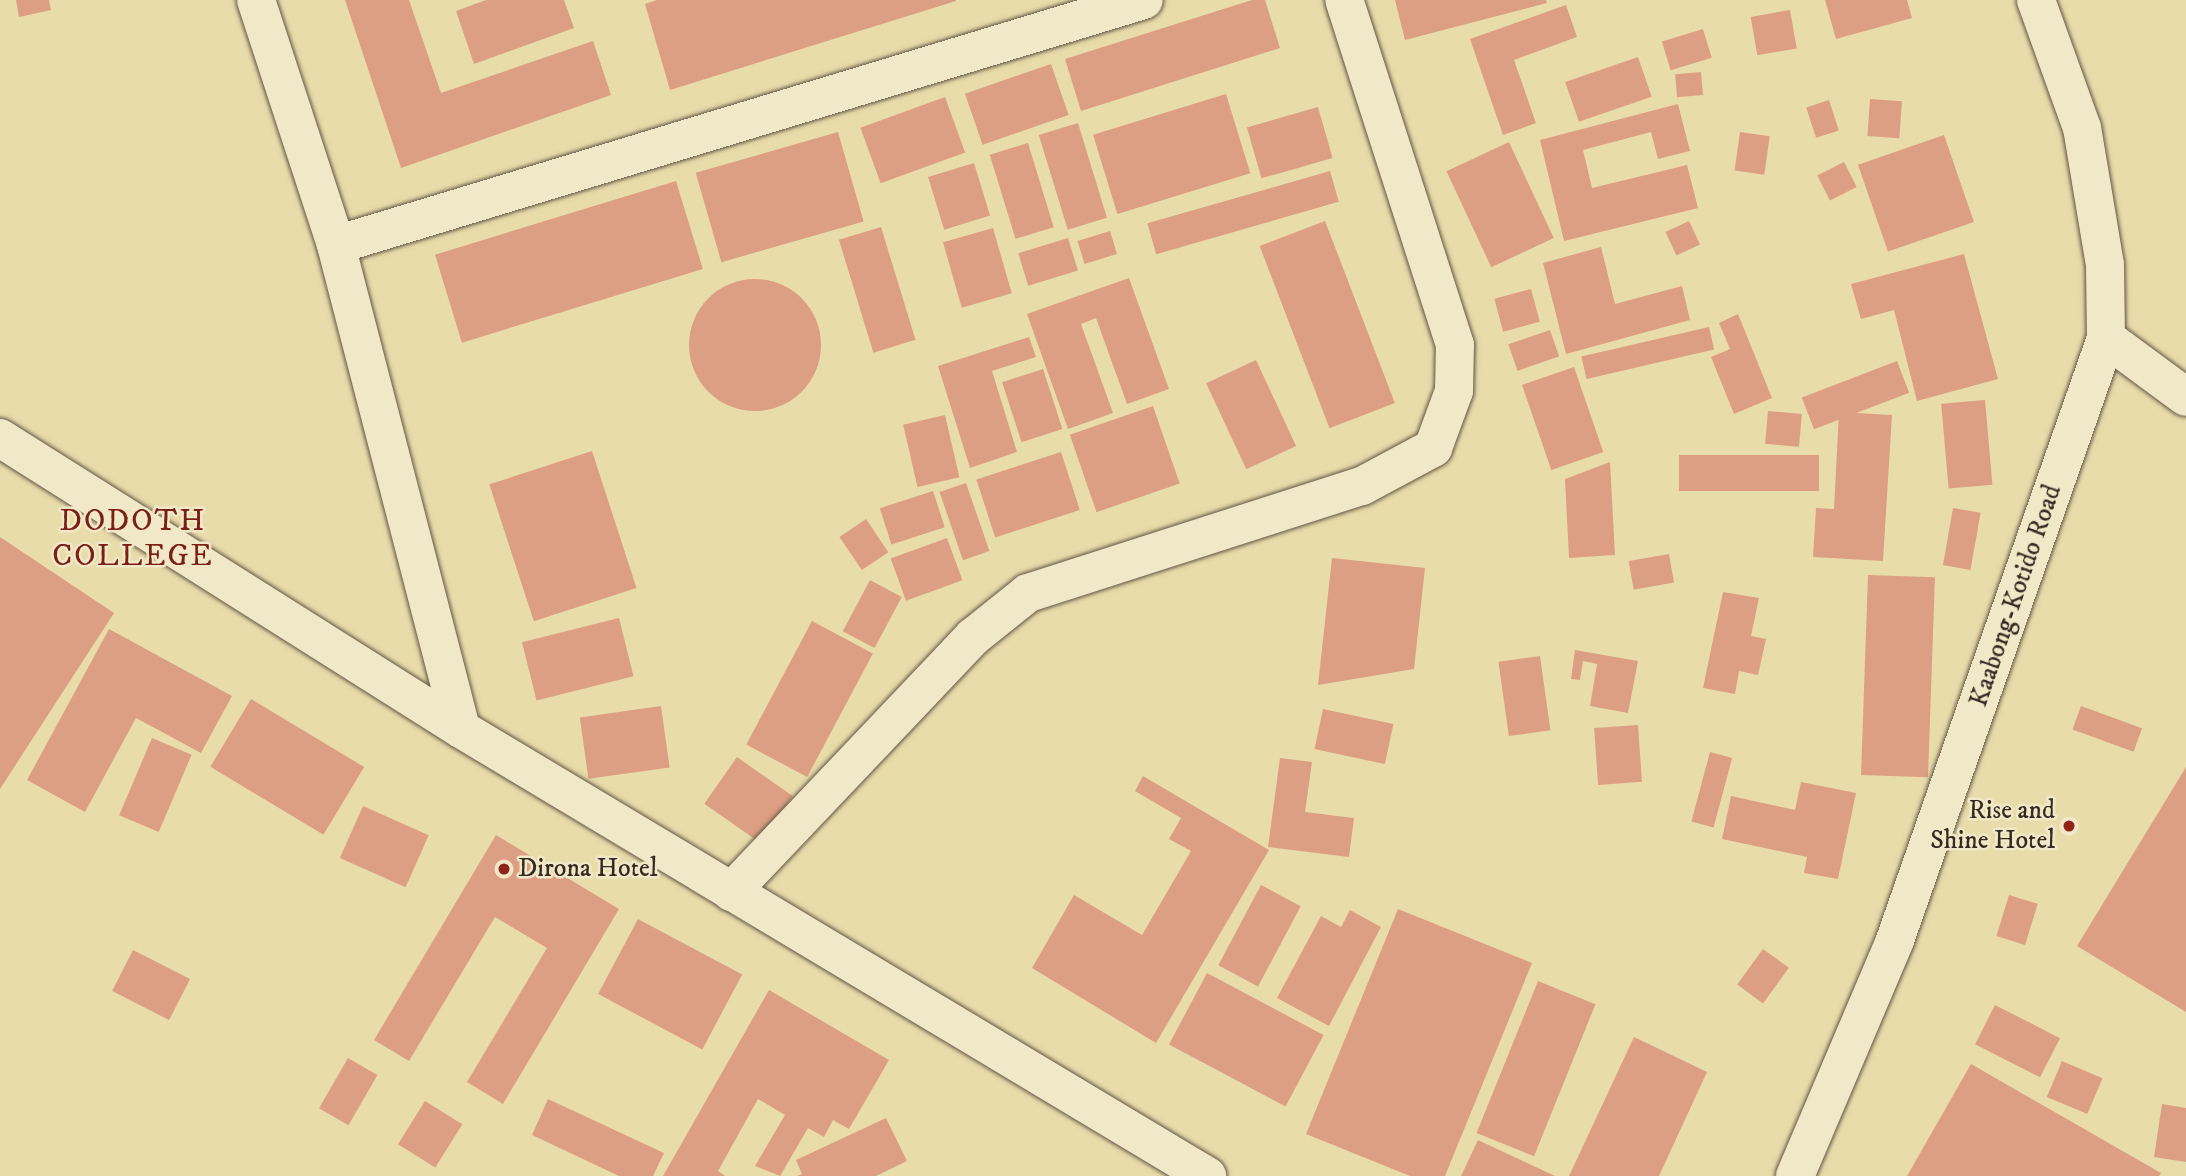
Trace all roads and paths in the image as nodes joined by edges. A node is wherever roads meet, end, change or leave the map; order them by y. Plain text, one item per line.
1 (256, 0) edge
2 (1144, 0) edge
3 (1344, 0) edge
4 (2036, 0) edge
5 (336, 245) junction
6 (2106, 338) junction
7 (2186, 397) edge
8 (0, 438) edge
9 (461, 729) junction
10 (731, 892) junction
11 (1207, 1176) edge
12 (1795, 1176) edge

1 - 5 street
2 - 5 street
3 - 10 street
4 - 6 street, Kaabong-Kotido Road
5 - 9 street
6 - 7 street
6 - 12 street, Kaabong-Kotido Road
8 - 9 street
9 - 10 street
10 - 11 street

